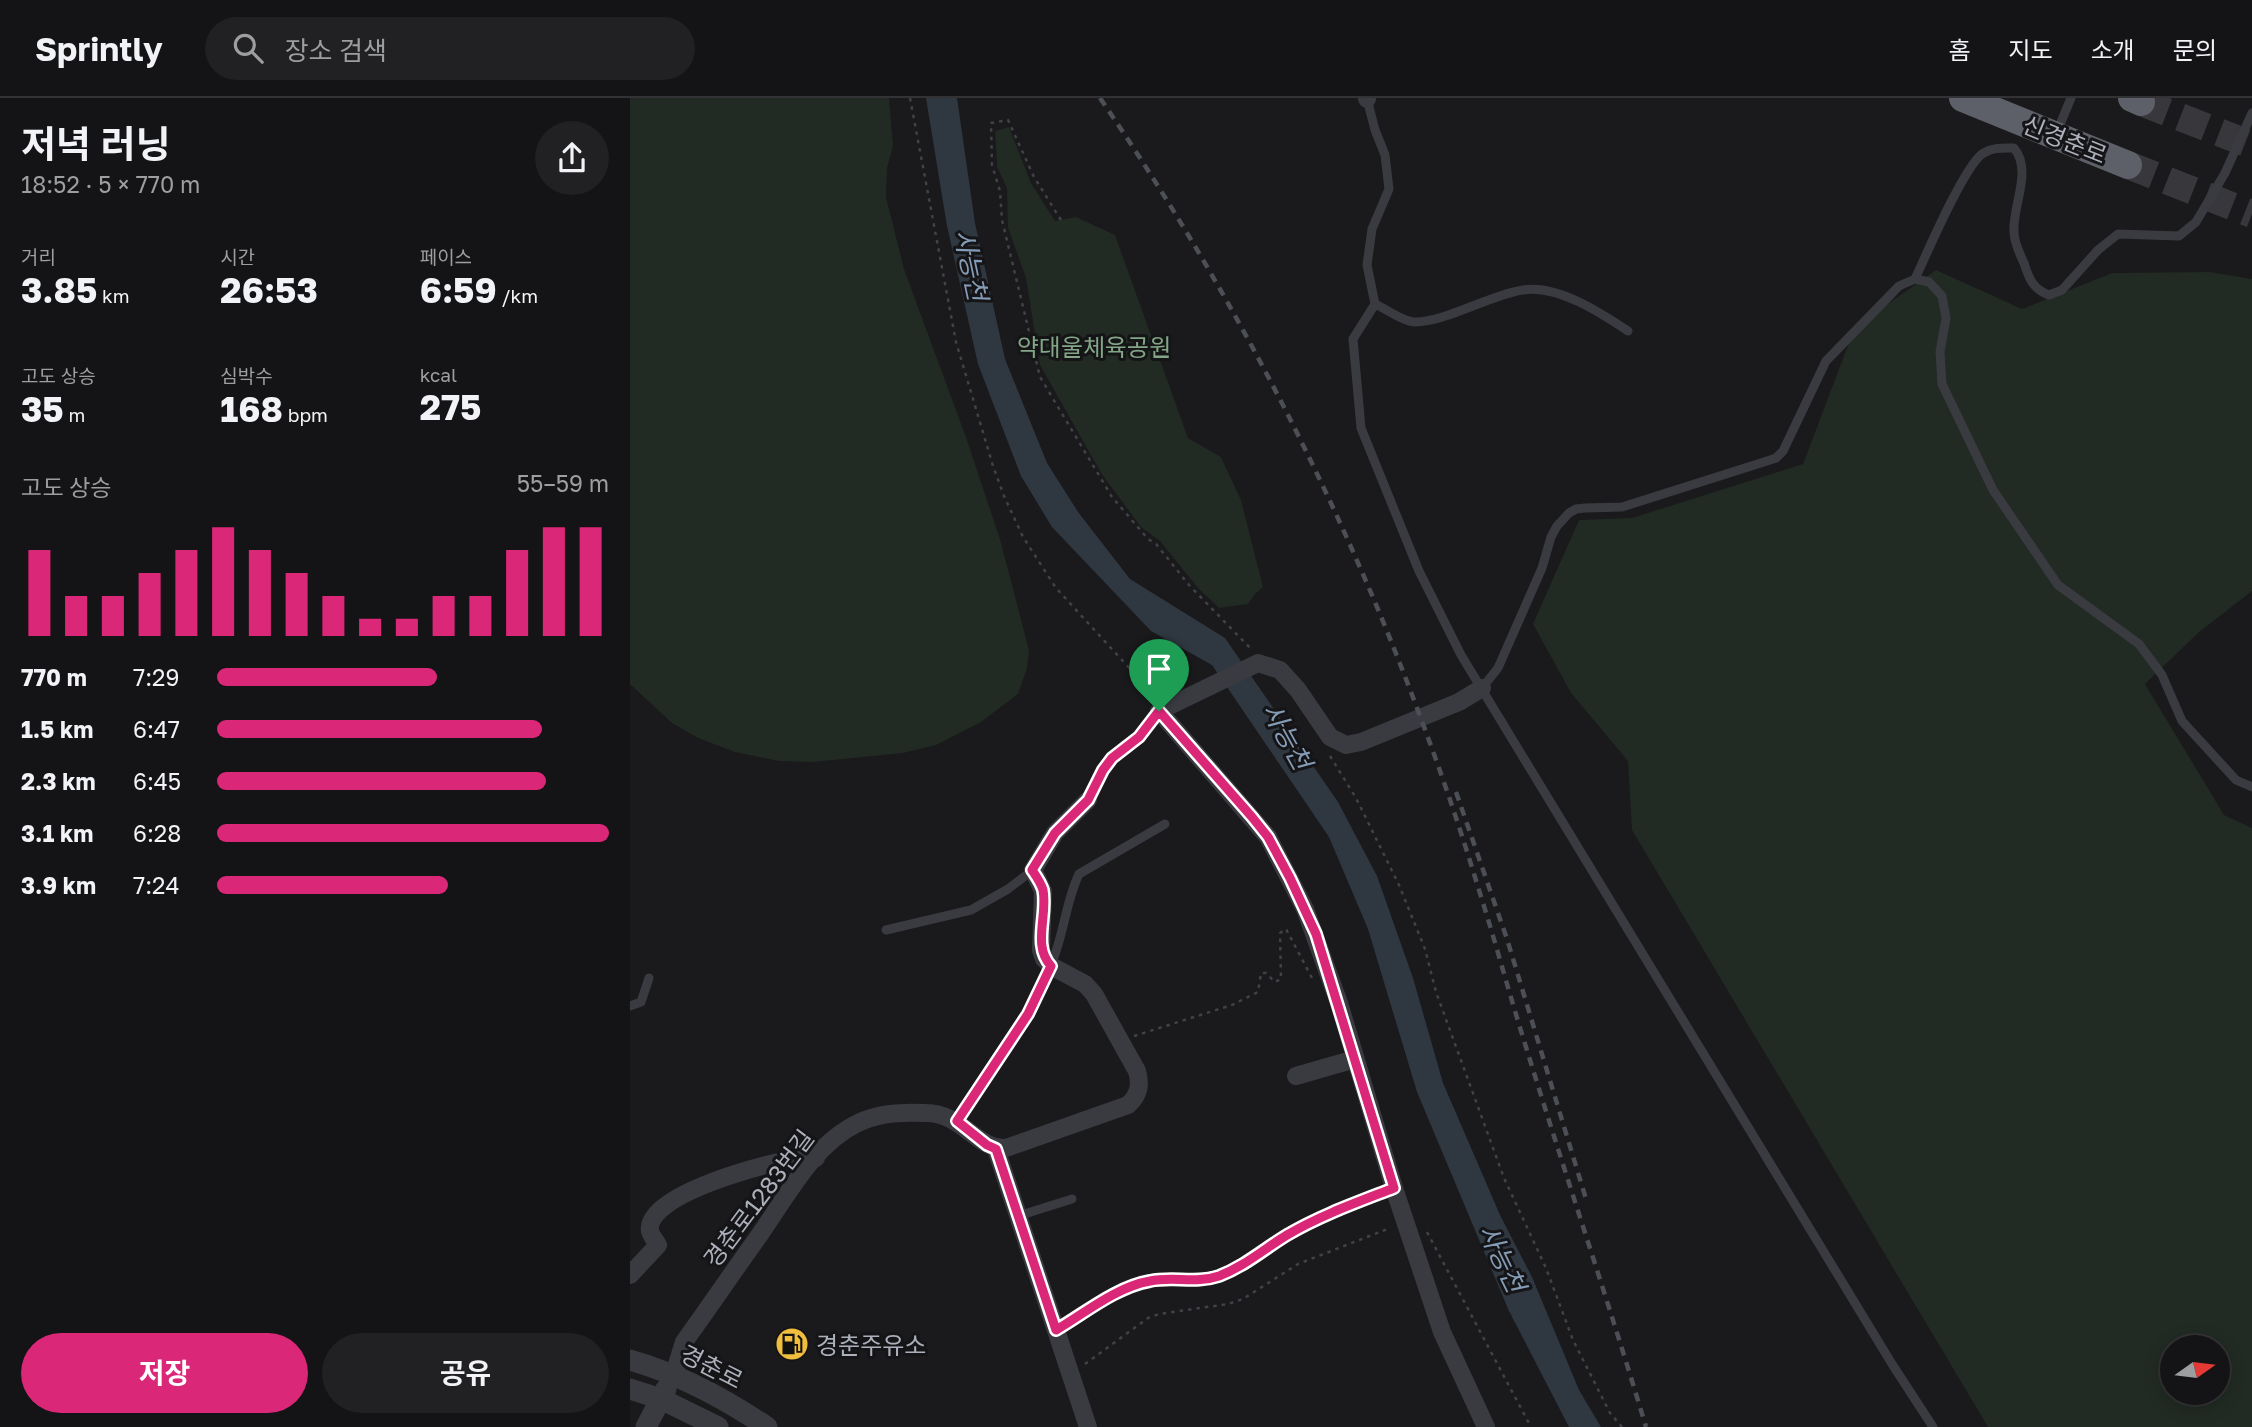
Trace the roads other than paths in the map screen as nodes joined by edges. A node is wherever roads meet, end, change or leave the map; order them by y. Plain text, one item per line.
1 (1367, 98) edge
2 (1963, 98) edge
3 (2071, 98) edge
4 (2252, 113) edge
5 (2055, 135) junction
6 (2128, 165) tunnel mouth
7 (1914, 279) junction
8 (1375, 304) junction
9 (1628, 331) dead end
10 (1482, 688) junction
11 (2252, 787) edge
12 (1088, 800) road end
13 (1165, 824) dead end
14 (1032, 870) junction
15 (886, 930) dead end
16 (1051, 966) junction
17 (649, 978) dead end
18 (630, 1006) edge
19 (1355, 1059) junction
20 (1296, 1076) dead end
21 (957, 1121) junction
22 (996, 1149) junction
23 (816, 1158) junction
24 (1072, 1199) dead end
25 (1018, 1216) junction
26 (630, 1275) edge
27 (630, 1360) edge
28 (674, 1374) junction
29 (630, 1389) edge
30 (661, 1399) junction
31 (646, 1427) edge
32 (718, 1427) edge
33 (767, 1427) edge
34 (1088, 1427) edge
35 (1486, 1427) edge
36 (1933, 1427) edge

1 - 8 lane
2 - 5 highway, 신경춘로
3 - 5 lane
4 - 7 lane
5 - 6 highway, 신경춘로
7 - 10 lane
7 - 11 lane
8 - 9 lane
8 - 10 lane
10 - 19 street
10 - 36 lane
12 - 14 street
13 - 16 lane
14 - 15 lane
14 - 16 street
16 - 21 lane
16 - 22 street
17 - 18 lane
19 - 20 street
19 - 35 street
21 - 22 street, 경춘로1283번길
21 - 23 street, 경춘로1283번길
22 - 25 street
23 - 26 street
23 - 28 street, 경춘로1283번길
24 - 25 lane
25 - 34 street
27 - 28 street, 경춘로
28 - 30 street
28 - 33 street, 경춘로
29 - 30 street, 경춘로
30 - 31 street
30 - 32 street, 경춘로

